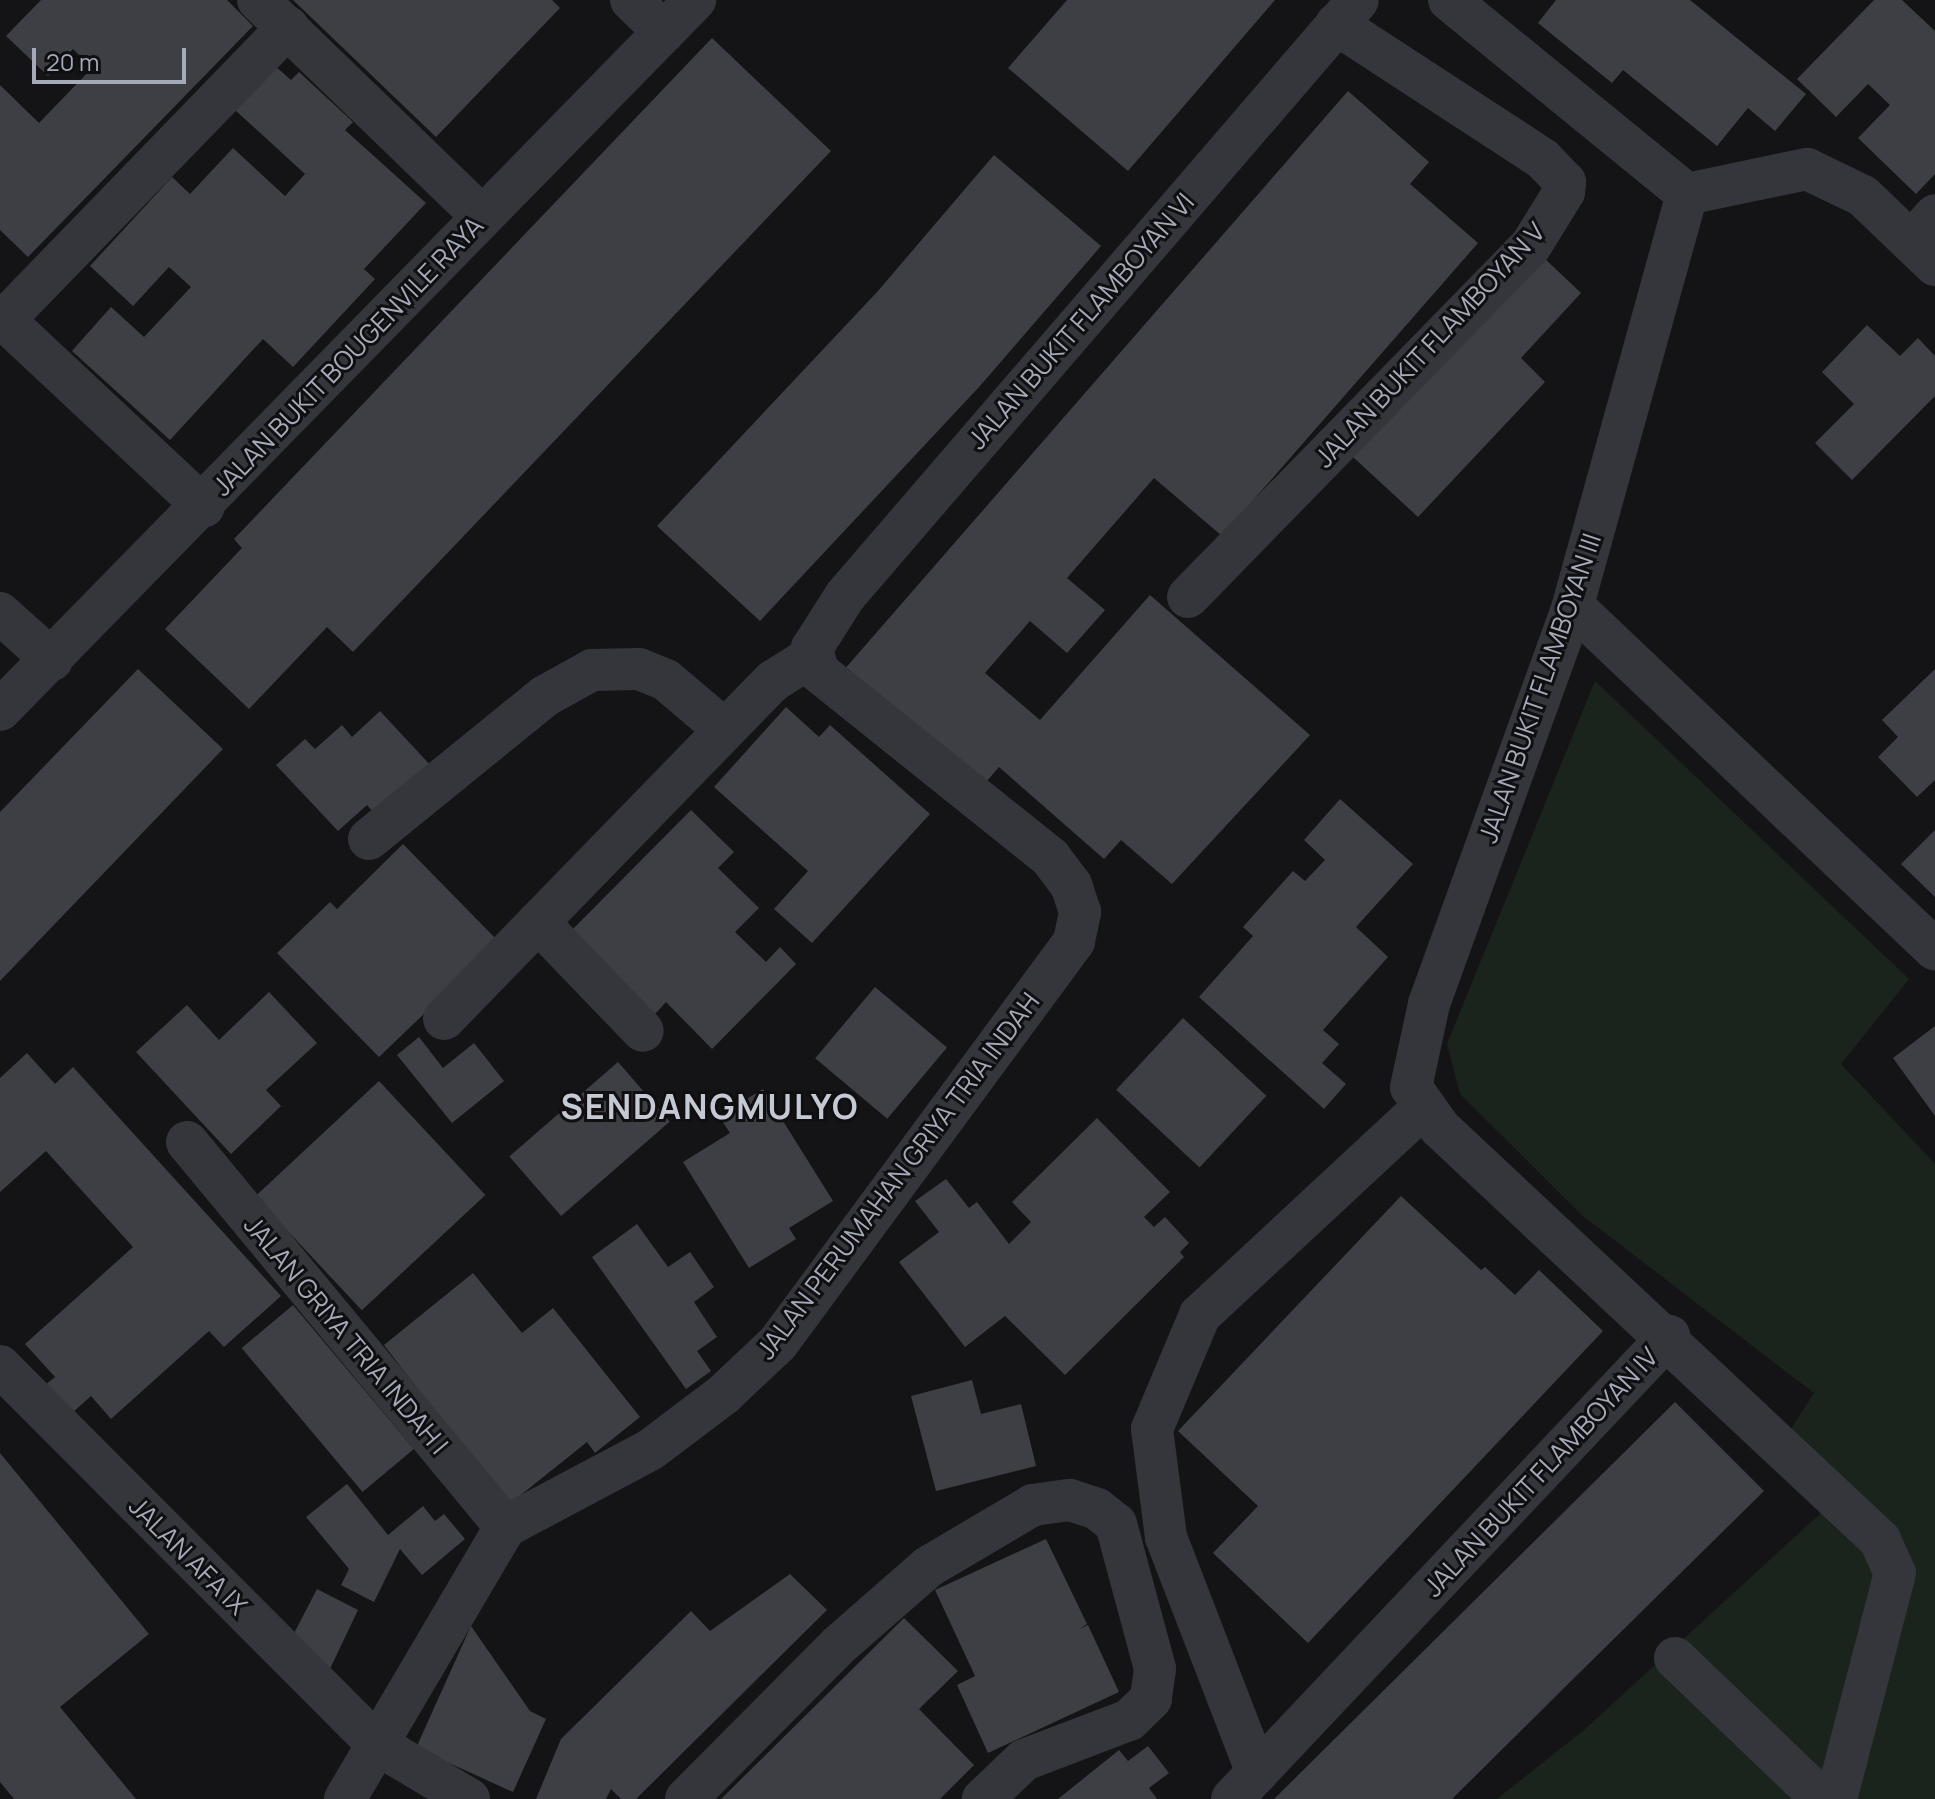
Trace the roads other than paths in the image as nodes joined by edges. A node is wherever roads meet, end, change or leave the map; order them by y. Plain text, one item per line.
1 (631, 0) edge
2 (695, 0) edge
3 (1449, 0) edge
4 (1347, 12) edge
5 (273, 14) edge
6 (664, 32) junction
7 (1687, 194) junction
8 (482, 216) junction
9 (1927, 241) edge
10 (2, 318) edge
11 (204, 507) junction
12 (1188, 597) dead end
13 (1573, 606) junction
14 (0, 613) edge
15 (811, 652) junction
16 (52, 660) junction
17 (0, 710) edge
18 (725, 730) junction
19 (369, 839) dead end
20 (538, 922) junction
21 (1935, 949) edge
22 (444, 1019) dead end
23 (643, 1031) dead end
24 (1417, 1097) junction
25 (187, 1142) dead end
26 (1669, 1336) junction
27 (0, 1366) edge
28 (505, 1527) junction
29 (1675, 1658) dead end
30 (378, 1745) junction
31 (1245, 1786) edge
32 (345, 1799) edge
33 (469, 1799) edge
34 (686, 1799) edge
35 (983, 1799) edge
36 (1822, 1799) edge
37 (1836, 1799) edge

1 - 6 street
2 - 6 street, JALAN BUKIT BOUGENVILE RAYA
3 - 7 street
4 - 12 street, JALAN BUKIT FLAMBOYAN V
4 - 15 street, JALAN BUKIT FLAMBOYAN VI
5 - 8 street
5 - 10 street
6 - 8 street, JALAN BUKIT BOUGENVILE RAYA
7 - 9 street
7 - 13 street, JALAN BUKIT FLAMBOYAN III
8 - 11 street, JALAN BUKIT BOUGENVILE RAYA
10 - 11 street
11 - 16 street, JALAN BUKIT BOUGENVILE RAYA
13 - 21 street
13 - 24 street, JALAN BUKIT FLAMBOYAN III
14 - 16 street
15 - 18 street
15 - 28 street, JALAN PERUMAHAN GRIYA TRIA INDAH
16 - 17 street, JALAN BUKIT BOUGENVILE RAYA
18 - 19 street
18 - 20 street
20 - 22 street
20 - 23 street
24 - 26 street, JALAN BUKIT FLAMBOYAN IV
24 - 31 street
25 - 28 street, JALAN GRIYA TRIA INDAH I
26 - 31 street, JALAN BUKIT FLAMBOYAN IV
26 - 37 street
27 - 30 street, JALAN AFA IX
28 - 30 street
29 - 36 street
30 - 32 street
30 - 33 street, JALAN AFA IX
34 - 35 street

